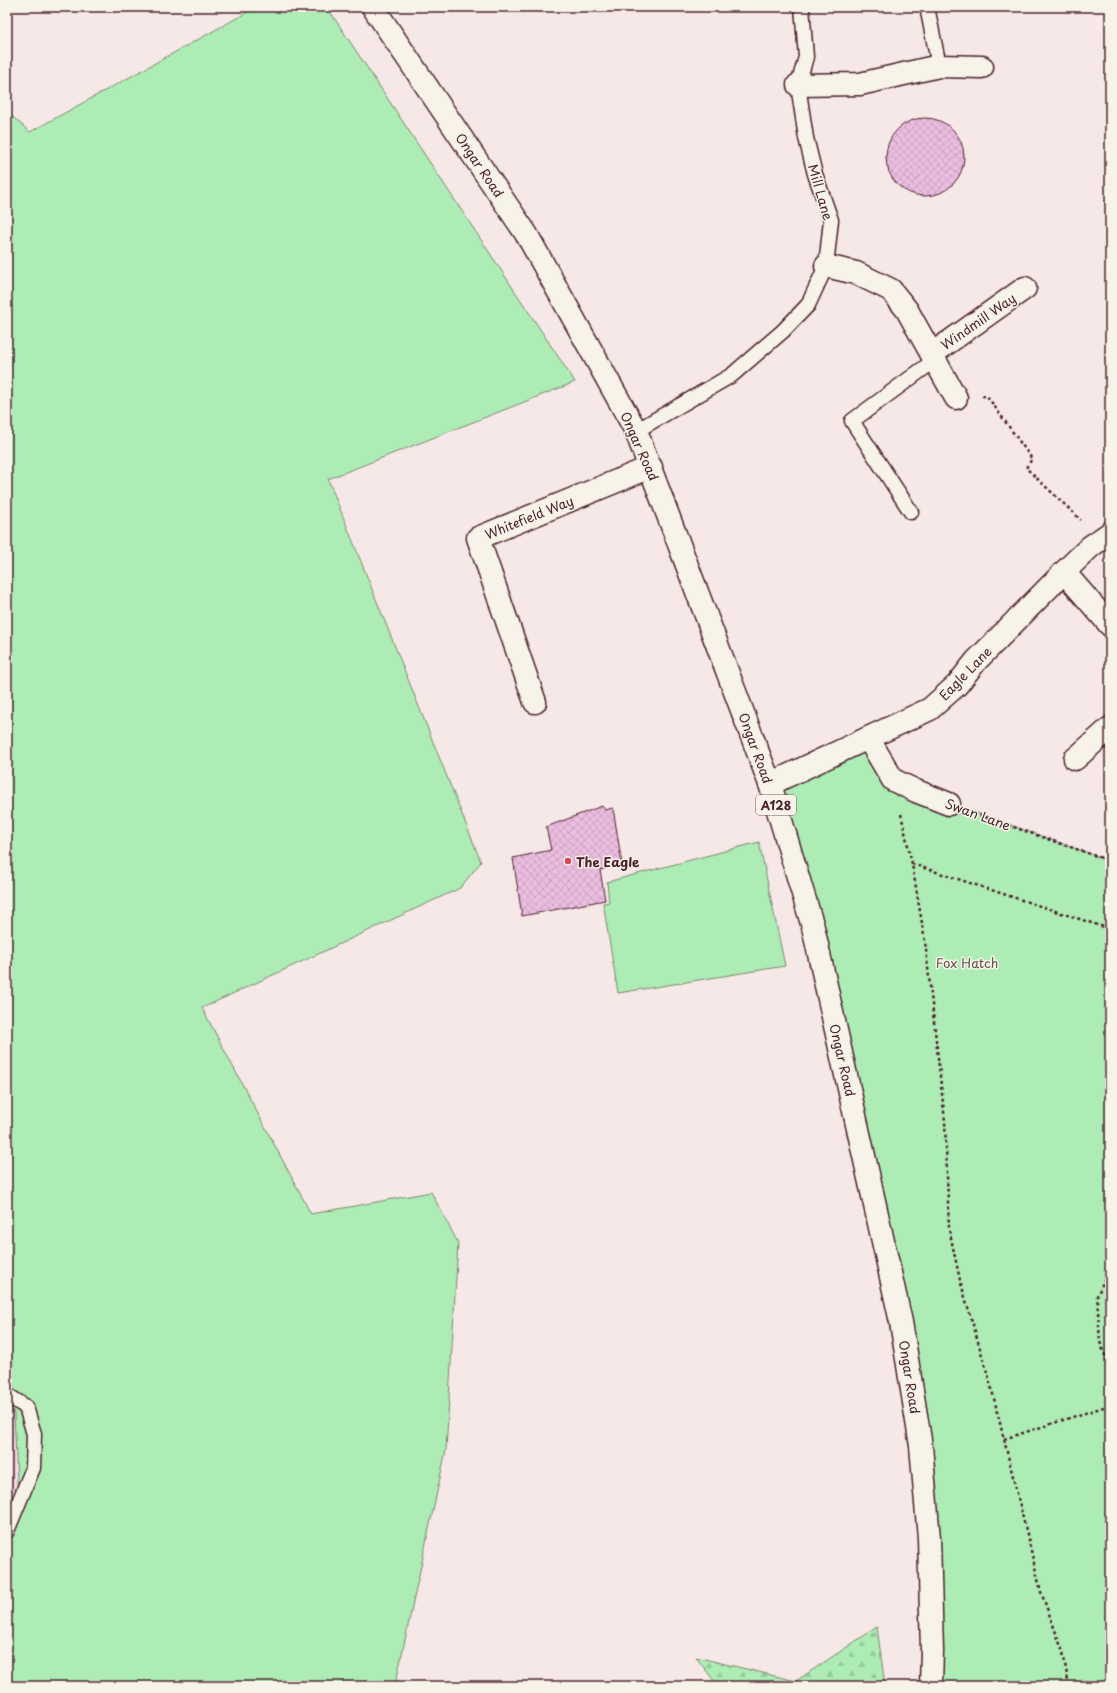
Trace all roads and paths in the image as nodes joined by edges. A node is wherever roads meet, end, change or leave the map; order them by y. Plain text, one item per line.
1 (374, 7) edge
2 (802, 7) edge
3 (927, 7) edge
4 (939, 66) junction
5 (982, 67) dead end
6 (798, 85) junction
7 (826, 266) junction
8 (1025, 288) dead end
9 (933, 357) junction
10 (956, 398) joint
11 (636, 431) junction
12 (651, 467) junction
13 (910, 512) dead end
14 (1105, 536) edge
15 (1064, 572) junction
16 (1110, 626) edge
17 (535, 702) dead end
18 (1110, 728) edge
19 (868, 738) junction
20 (1075, 759) dead end
21 (893, 780) junction
22 (770, 784) junction
23 (950, 804) joint
24 (1110, 861) edge
25 (912, 864) junction
26 (1110, 929) edge
27 (1110, 1267) edge
28 (1110, 1368) edge
29 (7, 1395) edge
30 (1110, 1405) edge
31 (1004, 1439) junction
32 (7, 1531) edge
33 (931, 1686) edge
34 (1069, 1686) edge

1 - 11 main road, Ongar Road / A128
2 - 6 lane, Mill Lane
3 - 4 lane
4 - 5 main road
4 - 6 main road
6 - 7 lane, Mill Lane
7 - 9 main road, Windmill Way
7 - 11 lane, Mill Lane
8 - 9 main road, Windmill Way
9 - 10 main road, Windmill Way
9 - 13 lane
10 - 14 path
11 - 12 main road, Ongar Road / A128
12 - 17 main road, Whitefield Way
12 - 22 main road, Ongar Road / A128
14 - 15 main road, Eagle Lane
15 - 16 main road
15 - 19 main road, Eagle Lane
18 - 20 main road
19 - 21 main road
19 - 22 main road, Eagle Lane
21 - 23 main road, Swan Lane
21 - 25 path
22 - 33 main road, Ongar Road / A128
23 - 24 path, Swan Lane
25 - 26 path
25 - 31 path
27 - 28 path
29 - 32 lane
30 - 31 path
31 - 34 path

